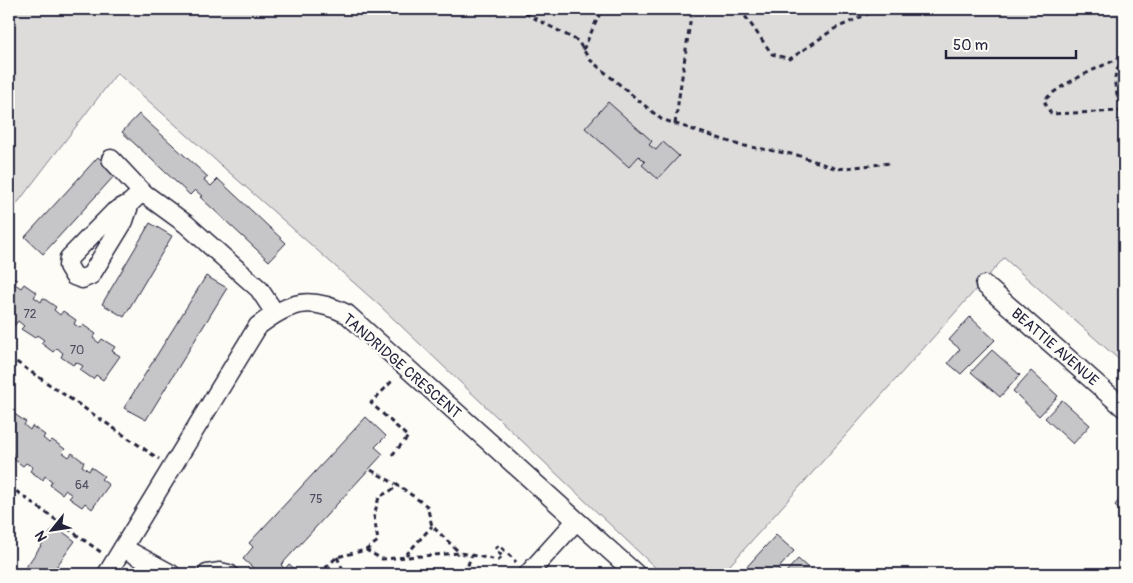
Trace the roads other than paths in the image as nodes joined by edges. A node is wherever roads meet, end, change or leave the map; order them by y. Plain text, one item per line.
1 (110, 159) dead end
2 (985, 285) dead end
3 (275, 313) junction
4 (1124, 408) edge
5 (576, 521) junction
6 (115, 561) edge
7 (525, 571) edge
8 (171, 574) edge
9 (207, 574) edge
10 (228, 574) edge
11 (636, 574) edge

1 - 3 street
2 - 4 street, BEATTIE AVENUE
3 - 5 street, TANDRIDGE CRESCENT
3 - 6 street, TANDRIDGE CRESCENT
5 - 7 street
5 - 11 street, TANDRIDGE CRESCENT
6 - 8 street
9 - 10 street

